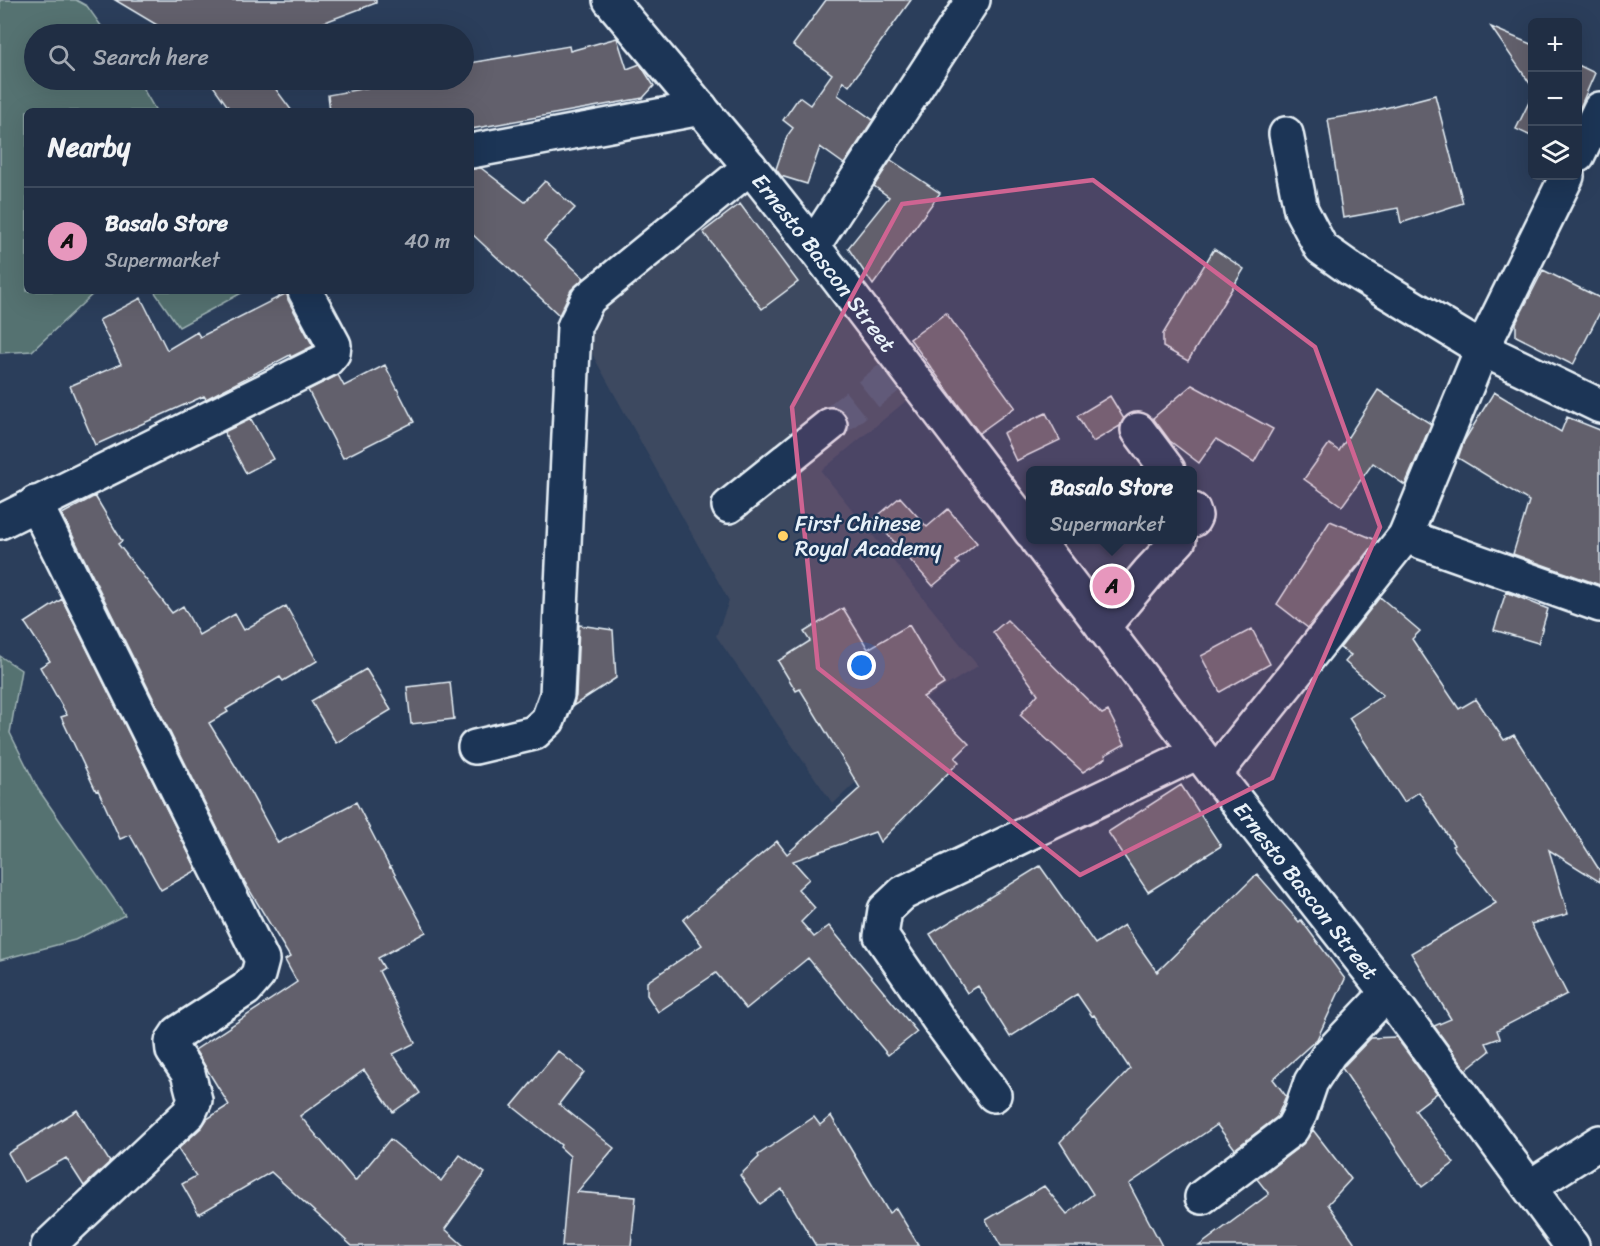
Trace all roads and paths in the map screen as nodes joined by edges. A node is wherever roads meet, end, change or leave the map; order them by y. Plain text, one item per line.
1 (610, 0) edge
2 (973, 0) edge
3 (701, 108) junction
4 (1600, 109) edge
5 (1286, 135) dead end
6 (1582, 147) edge
7 (474, 150) edge
8 (750, 167) junction
9 (1566, 180) edge
10 (813, 246) junction
11 (307, 294) edge
12 (1482, 349) junction
13 (1600, 406) edge
14 (830, 425) tunnel mouth
15 (1138, 430) dead end
16 (1164, 466) edge
17 (35, 503) junction
18 (729, 506) dead end
19 (0, 522) edge
20 (1026, 525) edge
21 (1405, 536) junction
22 (1039, 544) edge
23 (1175, 544) edge
24 (1600, 604) edge
25 (1103, 627) junction
26 (475, 747) dead end
27 (1206, 763) junction
28 (1387, 993) junction
29 (994, 1095) dead end
30 (1600, 1142) edge
31 (1530, 1187) junction
32 (1202, 1197) dead end
33 (48, 1246) edge
34 (1572, 1246) edge

1 - 3 street, Ernesto Bascon Street
2 - 10 street
3 - 7 street
3 - 8 street, Ernesto Bascon Street
4 - 6 street
5 - 12 street
8 - 10 street, Ernesto Bascon Street
8 - 26 street
9 - 12 street
10 - 20 street, Ernesto Bascon Street
11 - 17 street
12 - 13 street
12 - 21 street
14 - 18 street
15 - 16 street
17 - 19 street
17 - 33 street
21 - 24 street
21 - 27 street
22 - 25 street, Ernesto Bascon Street
23 - 25 street
25 - 27 street, Ernesto Bascon Street
27 - 28 street, Ernesto Bascon Street
27 - 29 street
28 - 31 street, Ernesto Bascon Street
28 - 32 street
30 - 31 street
31 - 34 street, Ernesto Bascon Street

